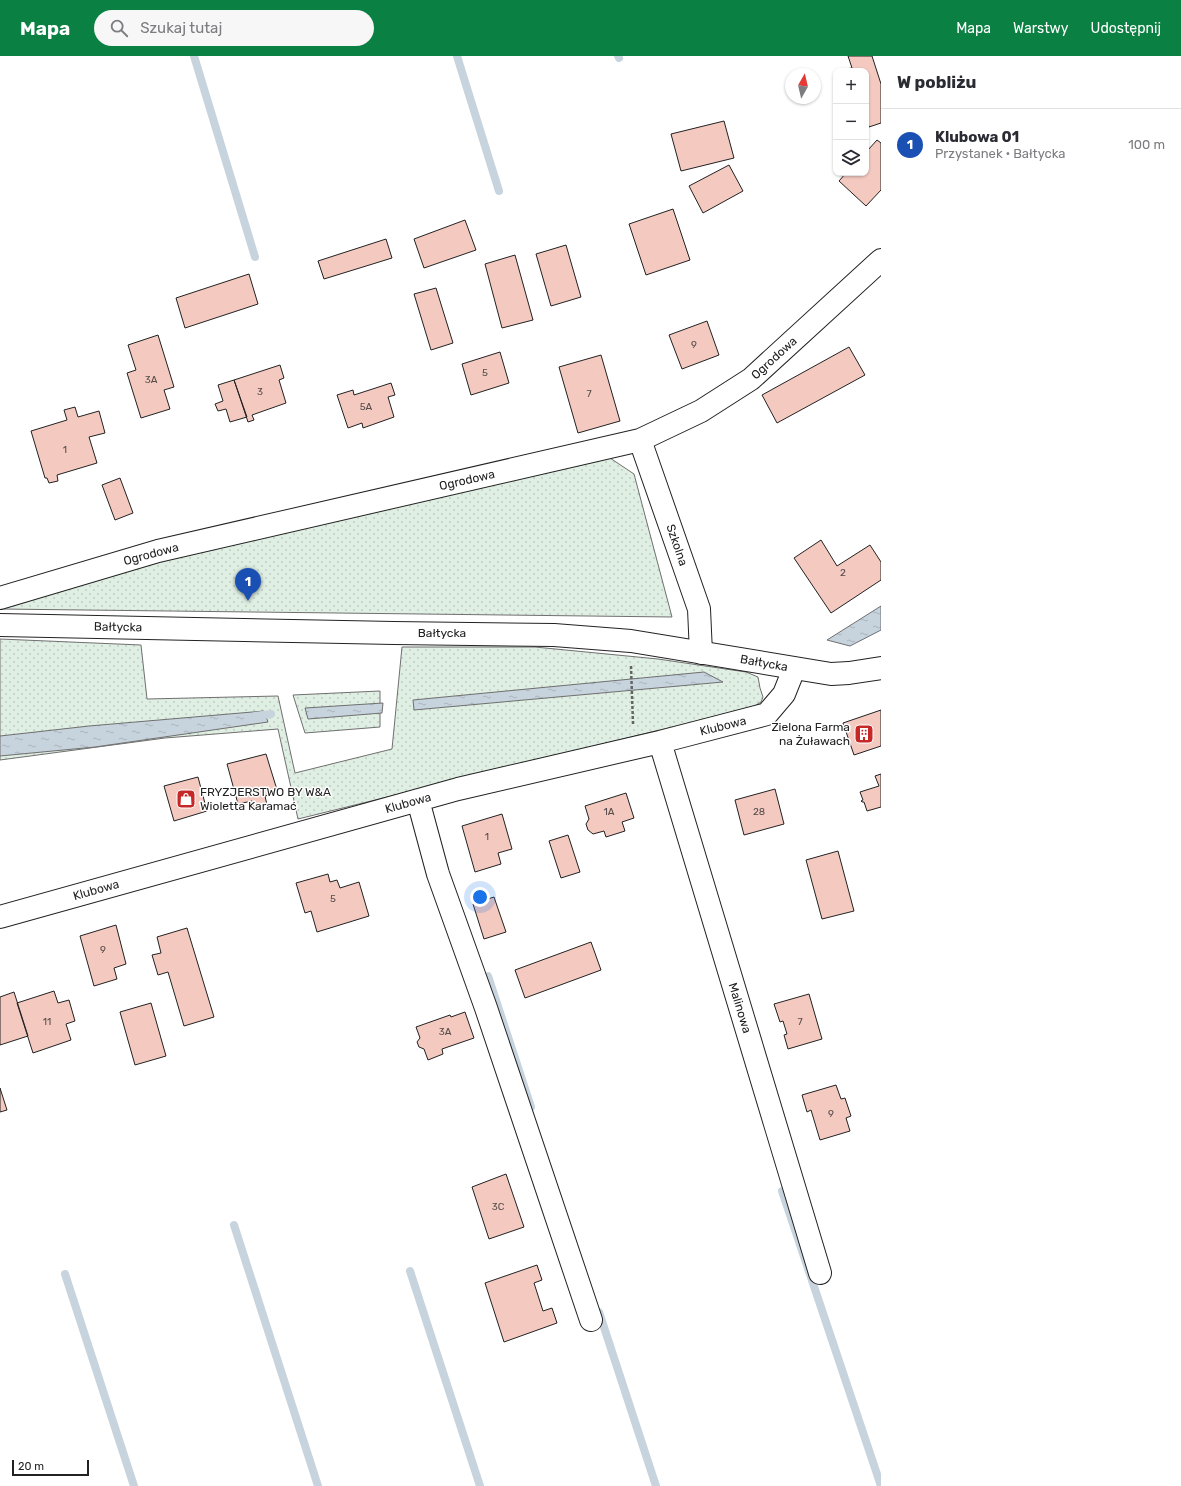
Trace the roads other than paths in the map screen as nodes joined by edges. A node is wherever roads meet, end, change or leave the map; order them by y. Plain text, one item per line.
1 (881, 260) edge
2 (640, 440) junction
3 (0, 598) edge
4 (0, 625) edge
5 (701, 653) junction
6 (881, 668) edge
7 (794, 669) junction
8 (660, 742) junction
9 (418, 800) junction
10 (0, 916) edge
11 (820, 1273) dead end
12 (592, 1320) dead end

1 - 2 street, Ogrodowa
2 - 3 street, Ogrodowa
2 - 5 street, Szkolna
4 - 5 street, Bałtycka
5 - 7 street, Bałtycka
6 - 7 street, Bałtycka
7 - 8 street, Klubowa
8 - 9 street, Klubowa
8 - 11 street, Malinowa
9 - 10 street, Klubowa
9 - 12 street

